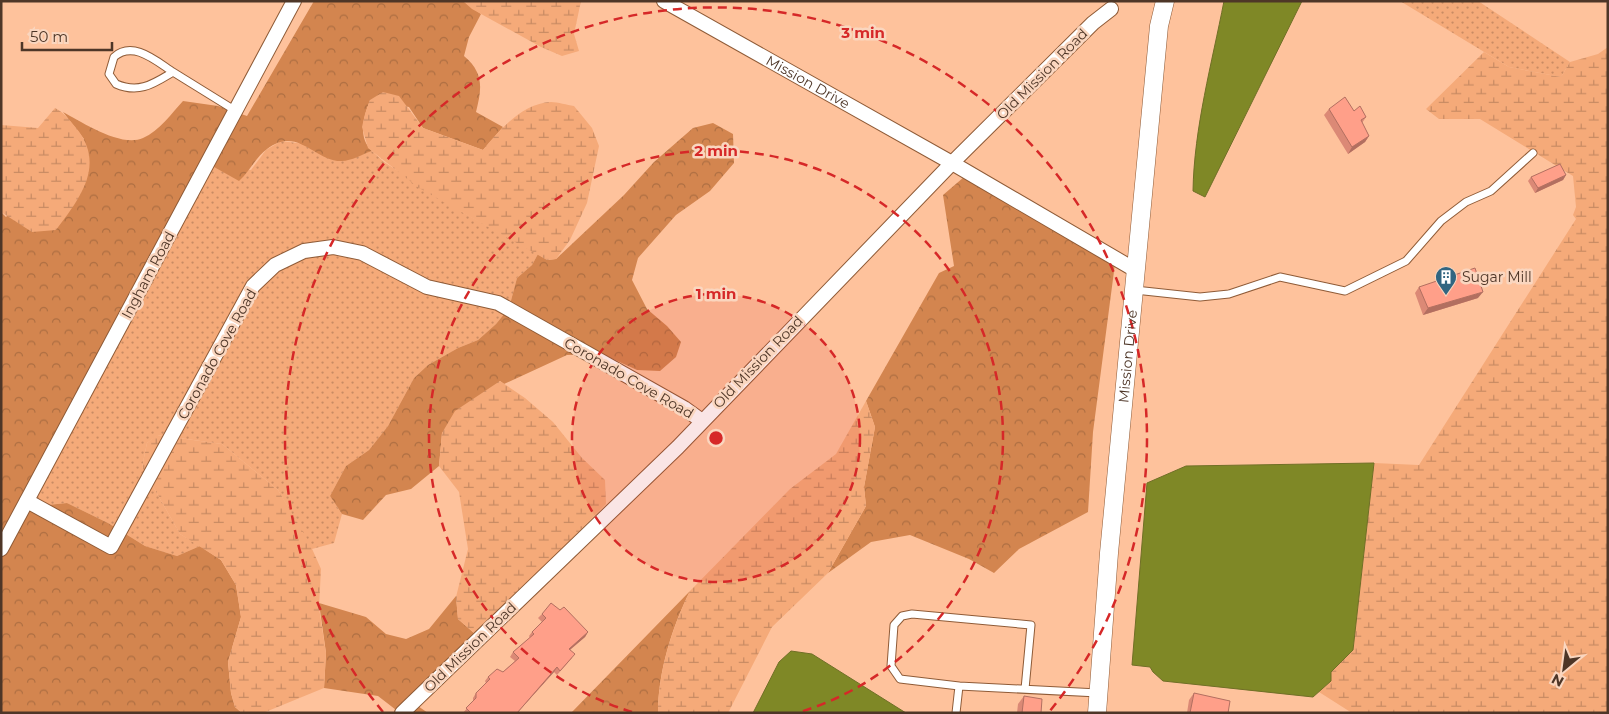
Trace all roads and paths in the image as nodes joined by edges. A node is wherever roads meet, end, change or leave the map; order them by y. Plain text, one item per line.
1 (294, 1) edge
2 (664, 1) edge
3 (1165, 1) edge
4 (1111, 9) dead end
5 (173, 72) junction
6 (236, 111) junction
7 (1533, 153) dead end
8 (952, 163) junction
9 (1137, 271) junction
10 (1135, 290) junction
11 (702, 421) junction
12 (27, 501) junction
13 (1, 549) edge
14 (959, 686) junction
15 (1025, 689) junction
16 (1098, 693) junction
17 (402, 713) edge
18 (956, 713) edge
19 (1097, 713) edge

1 - 6 street, Ingham Road
2 - 8 street, Mission Drive
3 - 9 street, Mission Drive
4 - 8 street, Old Mission Road
5 - 5 lane
5 - 6 lane
6 - 12 street, Ingham Road
7 - 10 lane
8 - 9 street, Mission Drive
8 - 11 street, Old Mission Road
9 - 10 street, Mission Drive
10 - 16 street, Mission Drive
11 - 12 street, Coronado Cove Road
11 - 17 street, Old Mission Road
12 - 13 street, Ingham Road
14 - 15 lane
14 - 15 lane
14 - 18 lane
15 - 16 lane
16 - 19 street, Mission Drive

